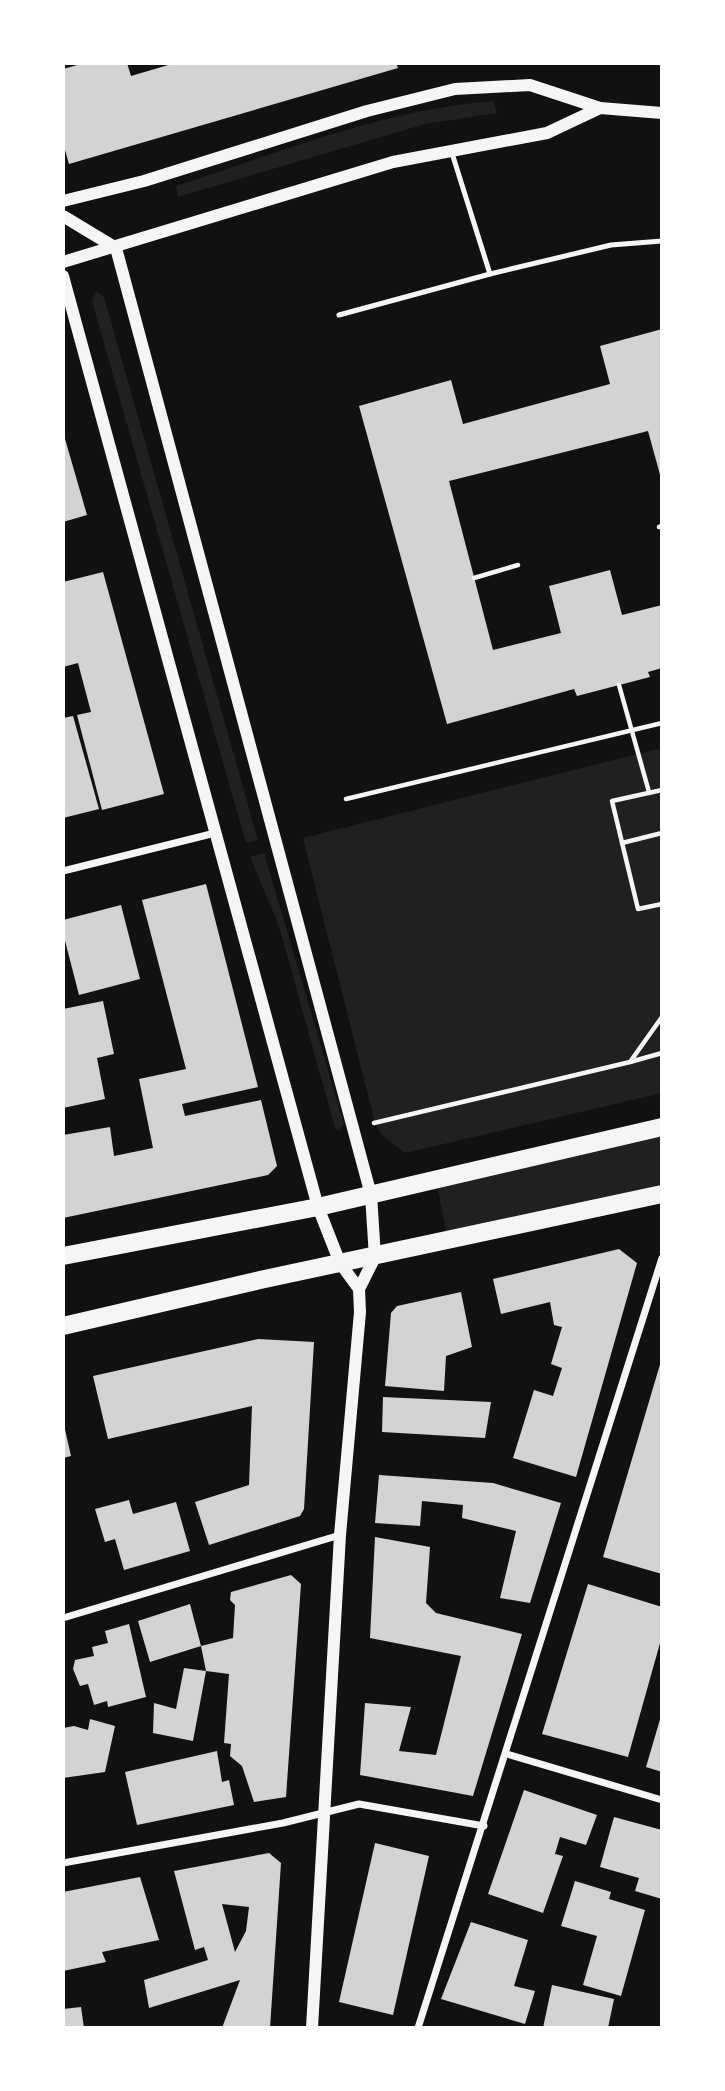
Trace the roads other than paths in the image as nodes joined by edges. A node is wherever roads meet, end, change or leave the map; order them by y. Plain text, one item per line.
1 (600, 108) junction
2 (662, 113) edge
3 (450, 149) junction
4 (63, 201) edge
5 (63, 216) edge
6 (662, 241) edge
7 (116, 248) junction
8 (63, 262) edge
9 (491, 274) junction
10 (63, 276) edge
11 (339, 315) dead end
12 (215, 833) junction
13 (63, 871) edge
14 (662, 1128) edge
15 (662, 1194) edge
16 (371, 1195) junction
17 (318, 1207) junction
18 (63, 1256) edge
19 (374, 1257) junction
20 (662, 1258) edge
21 (340, 1263) junction
22 (359, 1289) junction
23 (63, 1326) edge
24 (340, 1535) junction
25 (63, 1618) edge
26 (507, 1754) junction
27 (662, 1800) edge
28 (325, 1814) junction
29 (484, 1826) junction
30 (63, 1863) edge
31 (312, 2028) edge
32 (418, 2028) edge

1 - 2 street
1 - 3 street
1 - 4 street
3 - 7 street
3 - 9 lane
5 - 7 street
6 - 9 lane
7 - 8 street
7 - 16 street
9 - 11 lane
10 - 12 street
12 - 13 street
12 - 17 street
14 - 16 main road
15 - 19 main road
16 - 17 main road
16 - 19 street
17 - 18 main road
17 - 21 street
19 - 21 main road
19 - 22 street
20 - 26 street
21 - 22 street
21 - 23 main road
22 - 24 street
24 - 25 street
24 - 28 street
26 - 27 street
26 - 29 street
28 - 29 street
28 - 30 street
28 - 31 street
29 - 32 street

